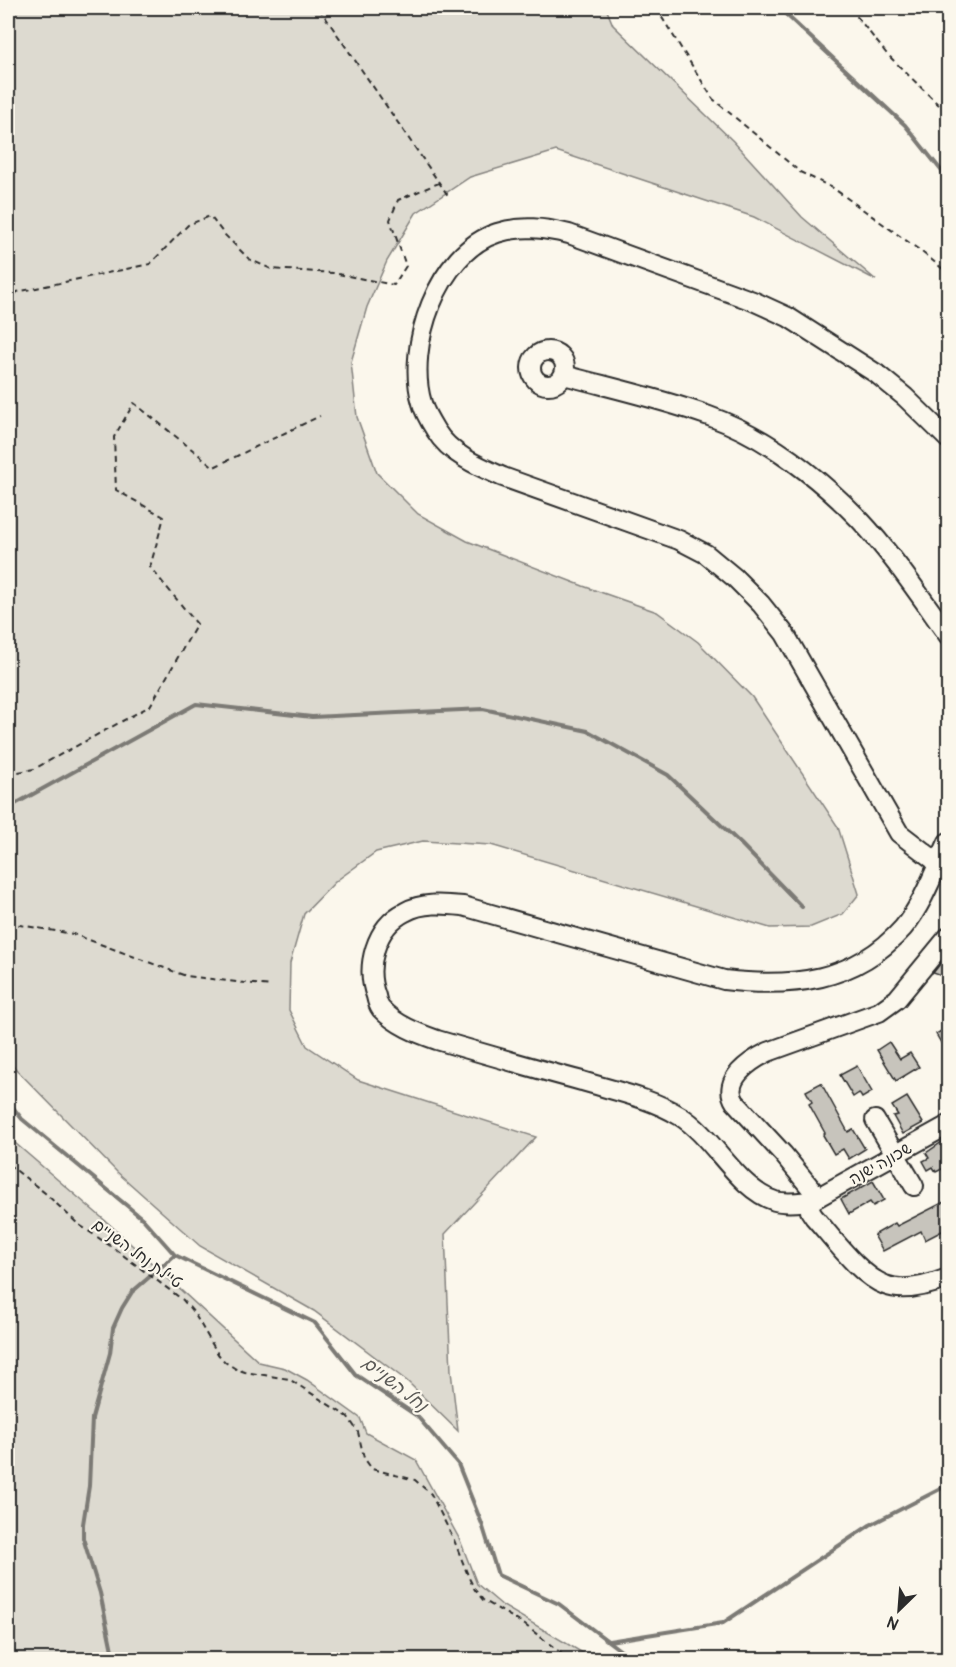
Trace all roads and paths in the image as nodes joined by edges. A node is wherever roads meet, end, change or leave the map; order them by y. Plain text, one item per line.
1 (320, 8) edge
2 (656, 8) edge
3 (850, 8) edge
4 (948, 114) edge
5 (439, 183) junction
6 (449, 197) dead end
7 (948, 273) edge
8 (8, 303) edge
9 (564, 375) dead end
10 (320, 416) dead end
11 (948, 439) edge
12 (948, 634) edge
13 (8, 774) edge
14 (948, 842) edge
15 (938, 863) junction
16 (8, 923) edge
17 (948, 937) edge
18 (271, 986) dead end
19 (875, 1120) dead end
20 (948, 1125) edge
21 (895, 1155) junction
22 (8, 1164) edge
23 (914, 1186) dead end
24 (814, 1199) junction
25 (948, 1278) edge
26 (570, 1659) edge

1 - 5 path
2 - 7 path
3 - 4 path
5 - 6 path
5 - 8 path
9 - 12 street
10 - 13 path
11 - 15 street
14 - 15 street
15 - 24 street
16 - 18 path
17 - 24 street
19 - 21 street
20 - 21 street, שכונה ישנה
21 - 23 street
21 - 24 street, שכונה ישנה
22 - 26 path, טיילת נחל השניים
24 - 25 street

